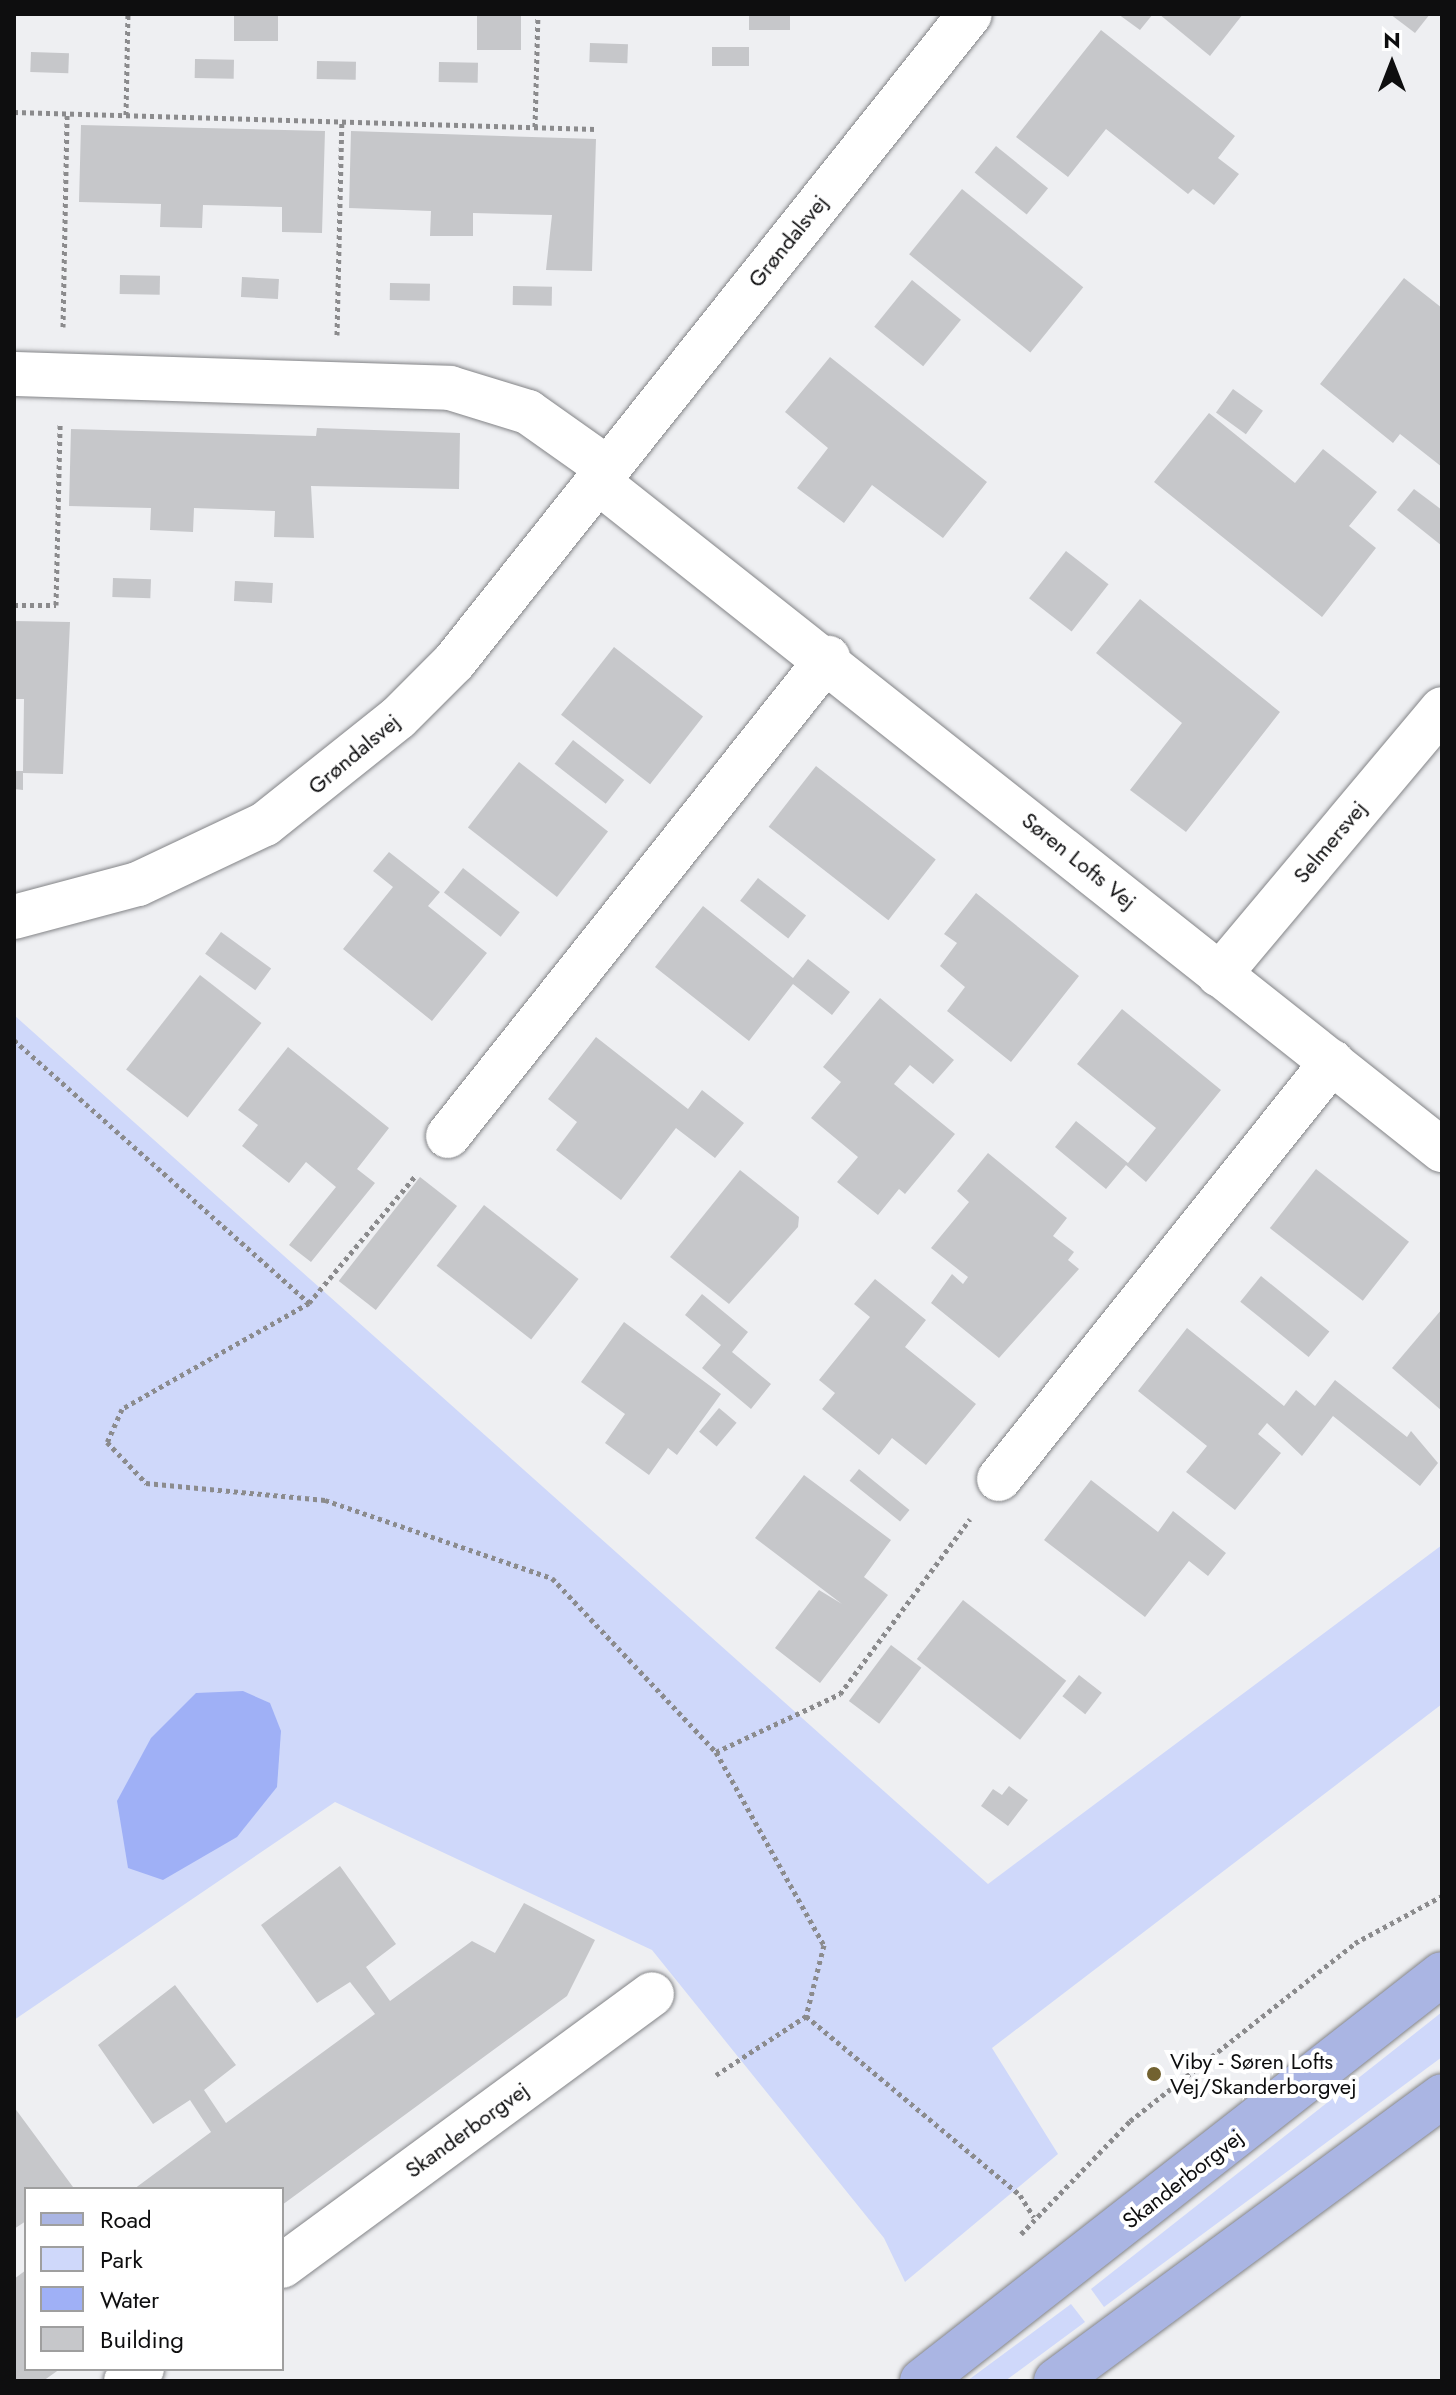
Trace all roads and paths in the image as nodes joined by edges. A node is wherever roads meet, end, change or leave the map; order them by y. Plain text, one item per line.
1 (128, 14) edge
2 (538, 14) edge
3 (970, 14) edge
4 (14, 112) edge
5 (126, 115) junction
6 (342, 122) junction
7 (535, 127) junction
8 (596, 129) dead end
9 (14, 374) edge
10 (336, 384) junction
11 (602, 474) junction
12 (828, 658) junction
13 (1442, 709) edge
14 (14, 917) edge
15 (1219, 975) junction
16 (14, 1040) edge
17 (1332, 1062) junction
18 (448, 1136) joint
19 (1442, 1150) edge
20 (309, 1303) junction
21 (999, 1479) joint
22 (716, 1752) junction
23 (1442, 1896) edge
24 (1442, 1974) edge
25 (652, 1994) dead end
26 (806, 2016) junction
27 (716, 2075) dead end
28 (1442, 2096) edge
29 (1034, 2217) junction
30 (1016, 2242) dead end
31 (284, 2265) edge
32 (1067, 2268) junction
33 (922, 2381) edge
34 (1056, 2381) edge

1 - 5 path
2 - 7 path
3 - 11 street, Grøndalsvej
4 - 5 path
5 - 6 path
6 - 7 path
6 - 10 path
7 - 8 path
9 - 10 street
10 - 11 street
11 - 12 street, Søren Lofts Vej
11 - 14 street, Grøndalsvej
12 - 15 street, Søren Lofts Vej
12 - 18 street
13 - 15 street, Selmersvej
15 - 17 street, Søren Lofts Vej
16 - 20 path
17 - 19 street, Søren Lofts Vej
17 - 21 street
18 - 20 path
20 - 22 path
21 - 22 path
22 - 26 path
23 - 29 path
24 - 32 main road, Skanderborgvej
25 - 31 street, Skanderborgvej
26 - 27 path
26 - 29 path
28 - 34 main road
29 - 30 path
29 - 32 path
32 - 33 main road, Skanderborgvej

